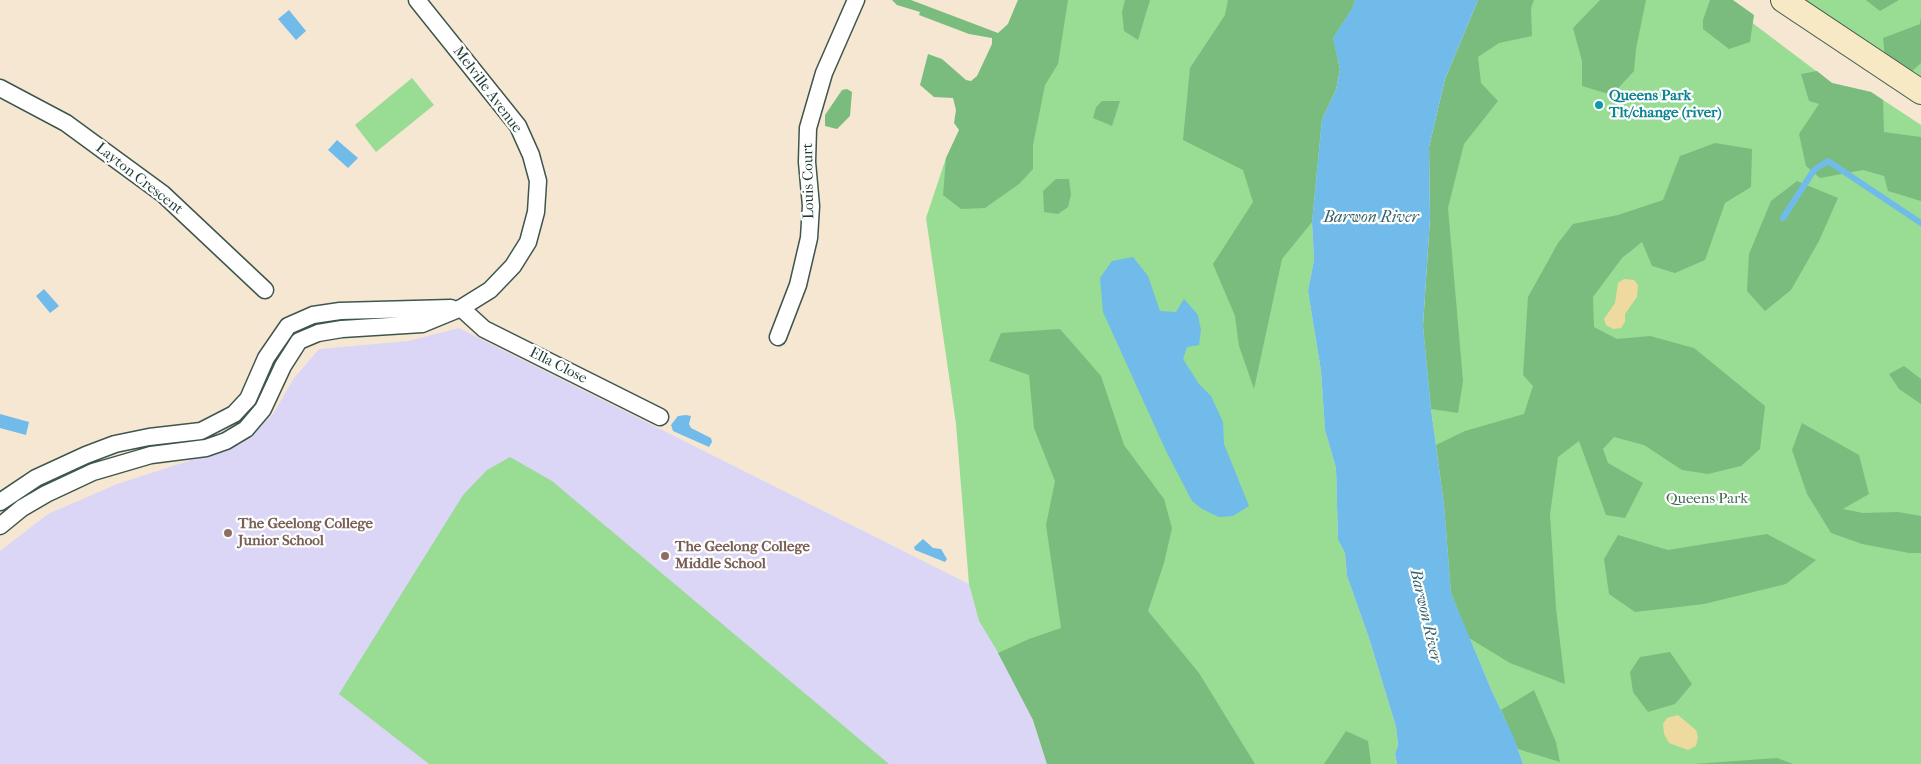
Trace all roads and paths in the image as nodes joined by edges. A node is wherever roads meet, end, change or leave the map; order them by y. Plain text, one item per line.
1 (417, 0) edge
2 (856, 0) edge
3 (1783, 0) edge
4 (0, 88) edge
5 (1921, 92) edge
6 (265, 290) dead end
7 (461, 308) junction
8 (778, 337) dead end
9 (660, 417) dead end
10 (0, 502) edge
11 (0, 526) edge

1 - 7 street, Melville Avenue
2 - 8 street, Louis Court
3 - 5 main road
4 - 6 street, Layton Crescent
7 - 9 street, Ella Close
7 - 10 street
7 - 11 street, Melville Avenue

